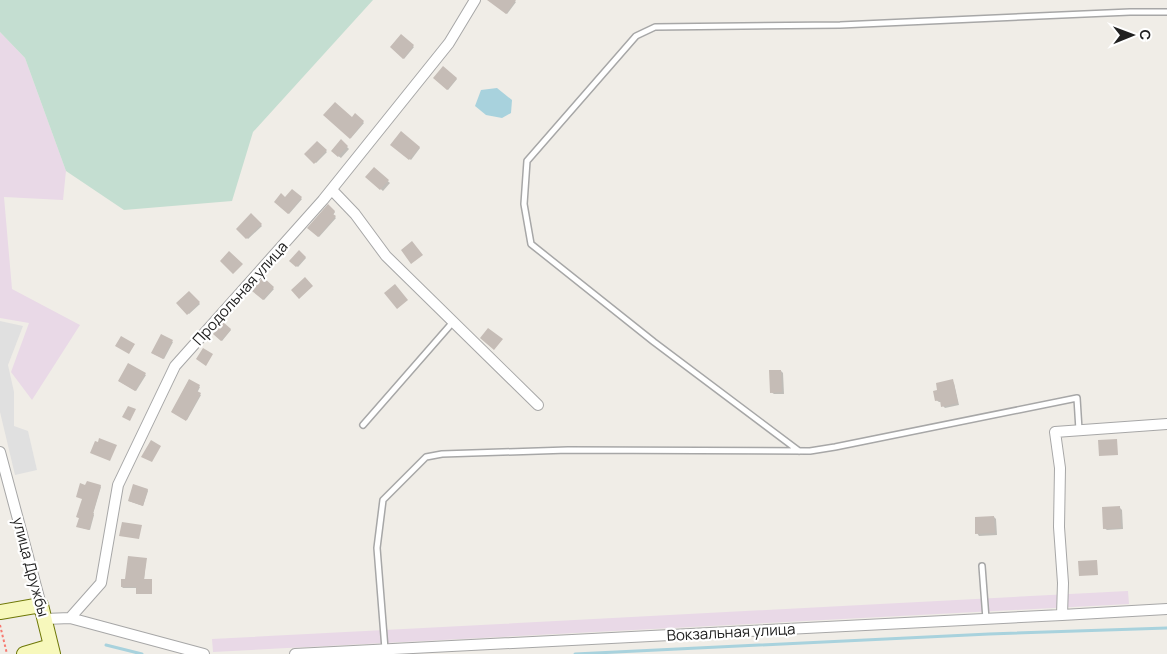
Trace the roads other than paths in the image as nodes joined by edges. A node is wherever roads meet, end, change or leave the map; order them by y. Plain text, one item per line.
1 (475, 0) edge
2 (1167, 12) edge
3 (332, 190) junction
4 (453, 322) junction
5 (538, 405) dead end
6 (1167, 424) edge
7 (363, 425) dead end
8 (1074, 430) junction
9 (799, 451) junction
10 (0, 452) edge
11 (982, 566) dead end
12 (41, 605) junction
13 (1167, 609) edge
14 (0, 612) edge
15 (1062, 615) junction
16 (70, 618) junction
17 (986, 619) junction
18 (45, 620) junction
19 (385, 649) junction
20 (52, 650) edge
21 (24, 654) edge
22 (204, 654) edge
23 (295, 654) edge

1 - 3 street, Продольная улица
2 - 9 lane
3 - 4 street
3 - 16 street, Продольная улица
4 - 5 street
4 - 7 lane
6 - 8 street
8 - 9 lane
8 - 15 street
9 - 19 lane
10 - 12 street, улица Дружбы
11 - 17 lane
12 - 14 street
12 - 18 street, улица Дружбы
13 - 15 street, Вокзальная улица
15 - 17 street, Вокзальная улица
16 - 18 street
16 - 22 street
17 - 19 street, Вокзальная улица
18 - 20 street, улица Дружбы
19 - 23 street, Вокзальная улица
20 - 21 street

